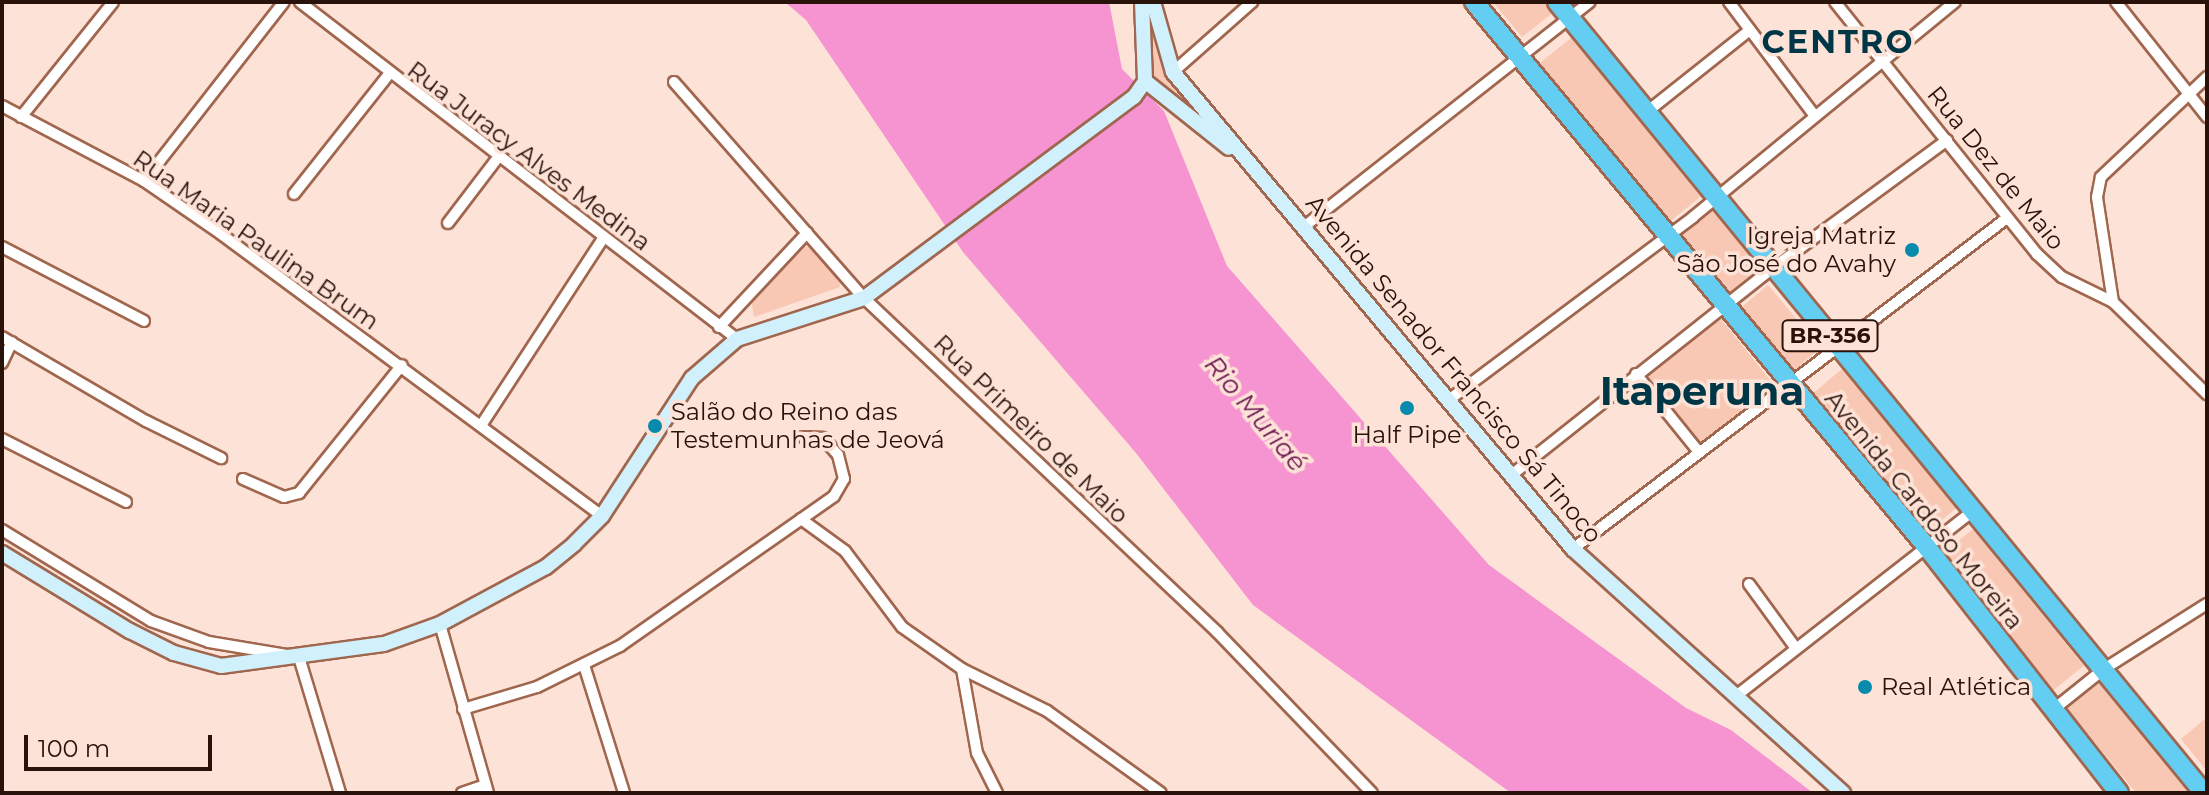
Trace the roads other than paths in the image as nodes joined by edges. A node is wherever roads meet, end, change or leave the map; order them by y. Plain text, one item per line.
1 (113, 2) edge
2 (284, 2) edge
3 (300, 2) edge
4 (1142, 2) edge
5 (1153, 2) edge
6 (1252, 2) edge
7 (1474, 2) edge
8 (1557, 2) edge
9 (1590, 2) edge
10 (1729, 2) edge
11 (1835, 2) edge
12 (1955, 2) edge
13 (2116, 2) edge
14 (1570, 18) junction
15 (1750, 30) junction
16 (1521, 59) junction
17 (1884, 61) junction
18 (1173, 72) junction
19 (389, 74) junction
20 (2207, 77) edge
21 (1145, 81) junction
22 (674, 82) dead end
23 (2188, 93) junction
24 (2, 106) edge
25 (1648, 111) junction
26 (1815, 116) junction
27 (21, 117) junction
28 (2207, 117) edge
29 (1947, 140) junction
30 (499, 156) junction
31 (1243, 157) junction
32 (144, 181) junction
33 (294, 194) dead end
34 (1717, 197) junction
35 (2007, 218) junction
36 (448, 223) dead end
37 (1305, 226) junction
38 (807, 233) junction
39 (604, 237) junction
40 (1666, 237) junction
41 (2, 247) edge
42 (1773, 268) junction
43 (864, 298) junction
44 (2113, 302) junction
45 (1725, 309) junction
46 (144, 321) dead end
47 (719, 327) junction
48 (737, 339) junction
49 (7, 340) edge
50 (1838, 345) junction
51 (2, 363) edge
52 (402, 365) junction
53 (1636, 374) junction
54 (1789, 383) junction
55 (2207, 394) edge
56 (1450, 399) junction
57 (482, 424) junction
58 (803, 437) dead end
59 (2, 439) edge
60 (1699, 452) junction
61 (221, 458) dead end
62 (1514, 473) junction
63 (243, 479) dead end
64 (126, 502) dead end
65 (1973, 511) junction
66 (602, 516) junction
67 (801, 519) junction
68 (2, 530) edge
69 (1926, 546) junction
70 (1573, 549) junction
71 (2, 553) edge
72 (1749, 584) dead end
73 (2207, 604) edge
74 (440, 624) junction
75 (1795, 647) junction
76 (299, 657) junction
77 (2111, 664) junction
78 (584, 665) junction
79 (962, 669) junction
80 (1736, 696) junction
81 (463, 709) junction
82 (2054, 709) junction
83 (487, 789) edge
84 (340, 793) edge
85 (462, 793) edge
86 (624, 793) edge
87 (997, 793) edge
88 (1161, 793) edge
89 (1372, 793) edge
90 (1843, 793) edge
91 (2119, 793) edge
92 (2204, 793) edge

1 - 27 street
2 - 32 street
3 - 19 street, Rua Juracy Alves Medina
4 - 21 street
5 - 18 street, Avenida Senador Francisco Sá Tinoco
6 - 18 street
7 - 16 highway, Avenida Cardoso Moreira / BR-356
8 - 14 highway, Avenida Cardoso Moreira / BR-356
9 - 14 street
10 - 15 street
11 - 17 street, Rua Dez de Maio
12 - 17 street
13 - 23 street
14 - 16 street
14 - 25 highway, Avenida Cardoso Moreira / BR-356
15 - 25 street
15 - 26 street
16 - 37 street
16 - 40 highway, Avenida Cardoso Moreira / BR-356
17 - 26 street
17 - 29 street, Rua Dez de Maio
18 - 31 street, Avenida Senador Francisco Sá Tinoco
19 - 30 street, Rua Juracy Alves Medina
19 - 33 street
20 - 23 street
21 - 31 street
21 - 43 street
22 - 38 street, Rua Primeiro de Maio
23 - 28 street
23 - 44 street
24 - 27 street, Rua Maria Paulina Brum
25 - 34 highway, Avenida Cardoso Moreira / BR-356
26 - 34 street
27 - 32 street, Rua Maria Paulina Brum
29 - 35 street, Rua Dez de Maio
29 - 42 street
30 - 36 street
30 - 39 street, Rua Juracy Alves Medina
31 - 37 street, Avenida Senador Francisco Sá Tinoco
32 - 52 street, Rua Maria Paulina Brum
34 - 40 street
34 - 42 highway, Avenida Cardoso Moreira / BR-356
35 - 44 street, Rua Dez de Maio
35 - 50 street
37 - 56 street, Avenida Senador Francisco Sá Tinoco
38 - 43 street, Rua Primeiro de Maio
38 - 47 street
39 - 47 street, Rua Juracy Alves Medina
39 - 57 street
40 - 45 highway, Avenida Cardoso Moreira / BR-356
40 - 56 street
41 - 46 street
42 - 45 street
42 - 50 highway, Avenida Cardoso Moreira / BR-356
43 - 48 street
43 - 89 street, Rua Primeiro de Maio
44 - 55 street, Rua Dez de Maio
45 - 53 street
45 - 54 highway, Avenida Cardoso Moreira / BR-356
47 - 48 street, Rua Juracy Alves Medina
48 - 66 street
49 - 51 street
49 - 61 street
50 - 54 street
50 - 65 highway, Avenida Cardoso Moreira / BR-356
52 - 57 street, Rua Maria Paulina Brum
52 - 63 street
53 - 60 street
53 - 62 street
54 - 60 street
54 - 69 highway, Avenida Cardoso Moreira / BR-356
56 - 62 street, Avenida Senador Francisco Sá Tinoco
57 - 66 street, Rua Maria Paulina Brum
58 - 67 street
59 - 64 street
60 - 70 street
62 - 70 street, Avenida Senador Francisco Sá Tinoco
65 - 69 street
65 - 77 highway, Avenida Cardoso Moreira / BR-356
66 - 74 street
67 - 78 street
67 - 79 street
68 - 76 street
69 - 75 street
69 - 82 highway, Avenida Cardoso Moreira / BR-356
70 - 80 street, Avenida Senador Francisco Sá Tinoco
71 - 76 street
72 - 75 street
73 - 77 street
74 - 76 street
74 - 81 street
75 - 80 street
76 - 84 street
77 - 82 street
77 - 92 highway, BR-356
78 - 81 street
78 - 86 street
79 - 87 street
79 - 88 street
80 - 90 street, Avenida Senador Francisco Sá Tinoco
81 - 83 street
82 - 91 highway, Avenida Cardoso Moreira / BR-356
83 - 85 street

